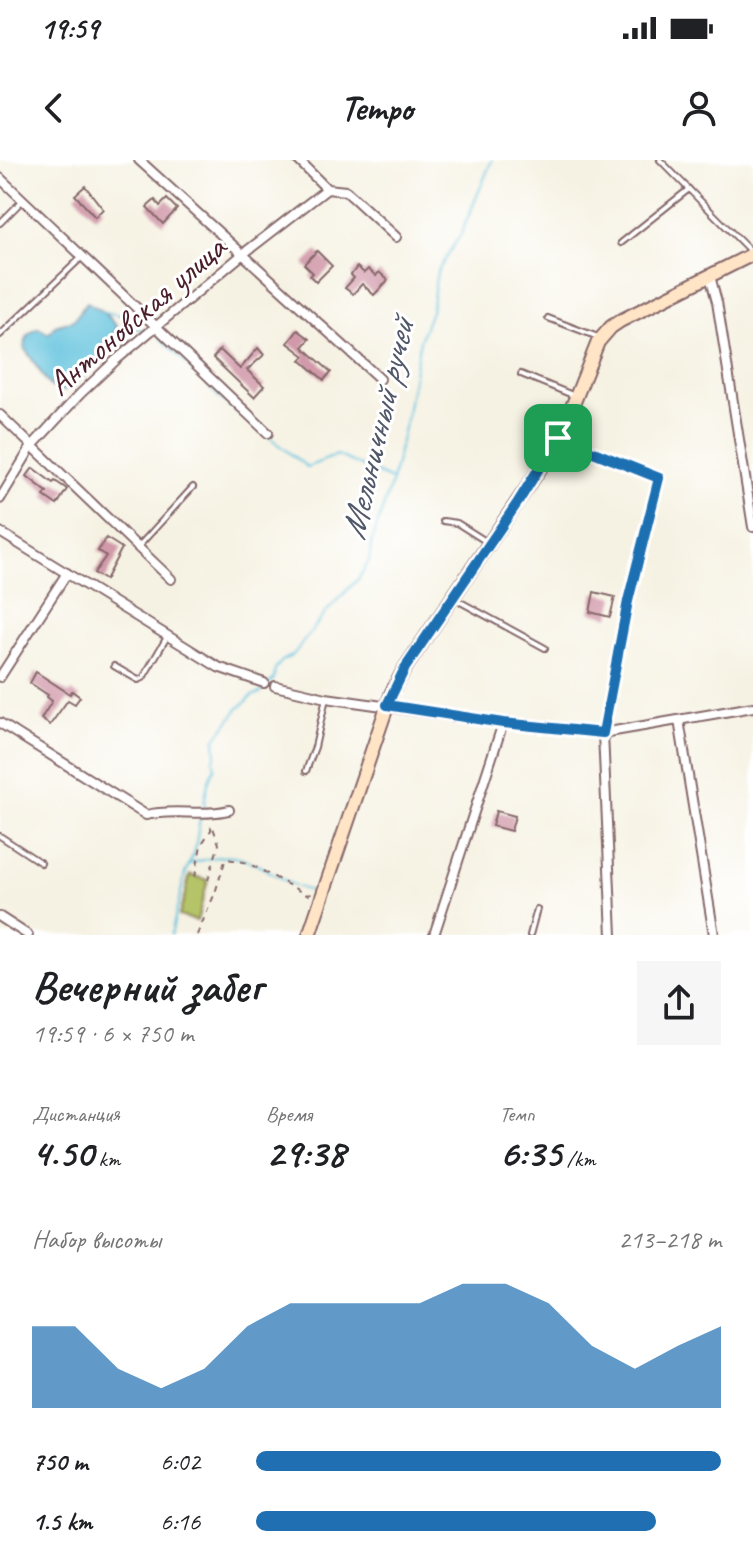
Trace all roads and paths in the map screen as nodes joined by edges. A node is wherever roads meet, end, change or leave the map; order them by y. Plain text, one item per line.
1 (139, 160) edge
2 (298, 160) edge
3 (660, 160) edge
4 (0, 178) edge
5 (327, 189) junction
6 (689, 189) junction
7 (23, 200) junction
8 (0, 223) edge
9 (396, 237) dead end
10 (621, 243) dead end
11 (243, 254) junction
12 (753, 254) edge
13 (81, 258) junction
14 (710, 276) junction
15 (548, 318) dead end
16 (157, 327) junction
17 (0, 335) edge
18 (601, 338) junction
19 (521, 374) dead end
20 (380, 379) dead end
21 (577, 397) junction
22 (0, 415) edge
23 (268, 433) dead end
24 (558, 438) junction
25 (32, 446) junction
26 (193, 487) dead end
27 (0, 499) edge
28 (443, 521) dead end
29 (753, 527) edge
30 (0, 532) edge
31 (489, 544) junction
32 (138, 547) junction
33 (67, 573) junction
34 (171, 579) dead end
35 (453, 598) junction
36 (167, 637) junction
37 (545, 648) dead end
38 (114, 666) dead end
39 (0, 677) edge
40 (264, 683) dead end
41 (275, 686) dead end
42 (326, 698) junction
43 (387, 705) junction
44 (753, 707) edge
45 (679, 720) junction
46 (0, 723) edge
47 (503, 723) junction
48 (603, 733) junction
49 (306, 771) dead end
50 (229, 810) dead end
51 (210, 813) junction
52 (212, 825) junction
53 (0, 836) edge
54 (41, 863) dead end
55 (195, 877) dead end
56 (208, 880) dead end
57 (318, 891) dead end
58 (537, 909) dead end
59 (0, 917) edge
60 (28, 935) edge
61 (197, 935) edge
62 (309, 935) edge
63 (434, 935) edge
64 (530, 935) edge
65 (612, 935) edge
66 (714, 935) edge

1 - 11 street
2 - 5 street
3 - 6 lane
4 - 7 street
5 - 9 street
5 - 11 street, Антоновская улица
6 - 10 lane
6 - 12 lane
7 - 8 lane
7 - 13 street
11 - 16 street, Антоновская улица
11 - 20 street
12 - 14 street
13 - 16 street
13 - 17 lane
14 - 18 street
14 - 29 street
15 - 18 lane
16 - 23 street
16 - 25 street, Антоновская улица
18 - 21 street
19 - 21 lane
21 - 24 street
22 - 25 street
24 - 31 street
24 - 48 street
25 - 27 street, Антоновская улица
25 - 32 street
26 - 32 lane
28 - 31 lane
30 - 33 street
31 - 35 street
32 - 34 street
33 - 36 street
33 - 39 street
35 - 37 lane
35 - 43 street
36 - 38 lane
36 - 40 street
41 - 42 street
42 - 43 street
42 - 49 lane
43 - 47 street
43 - 62 street
44 - 45 street
45 - 48 street
45 - 66 street
46 - 51 street
47 - 48 street
47 - 63 street
48 - 65 street
50 - 51 street
51 - 52 path
52 - 55 path
52 - 56 path
53 - 54 lane
57 - 61 path
58 - 64 lane
59 - 60 street

